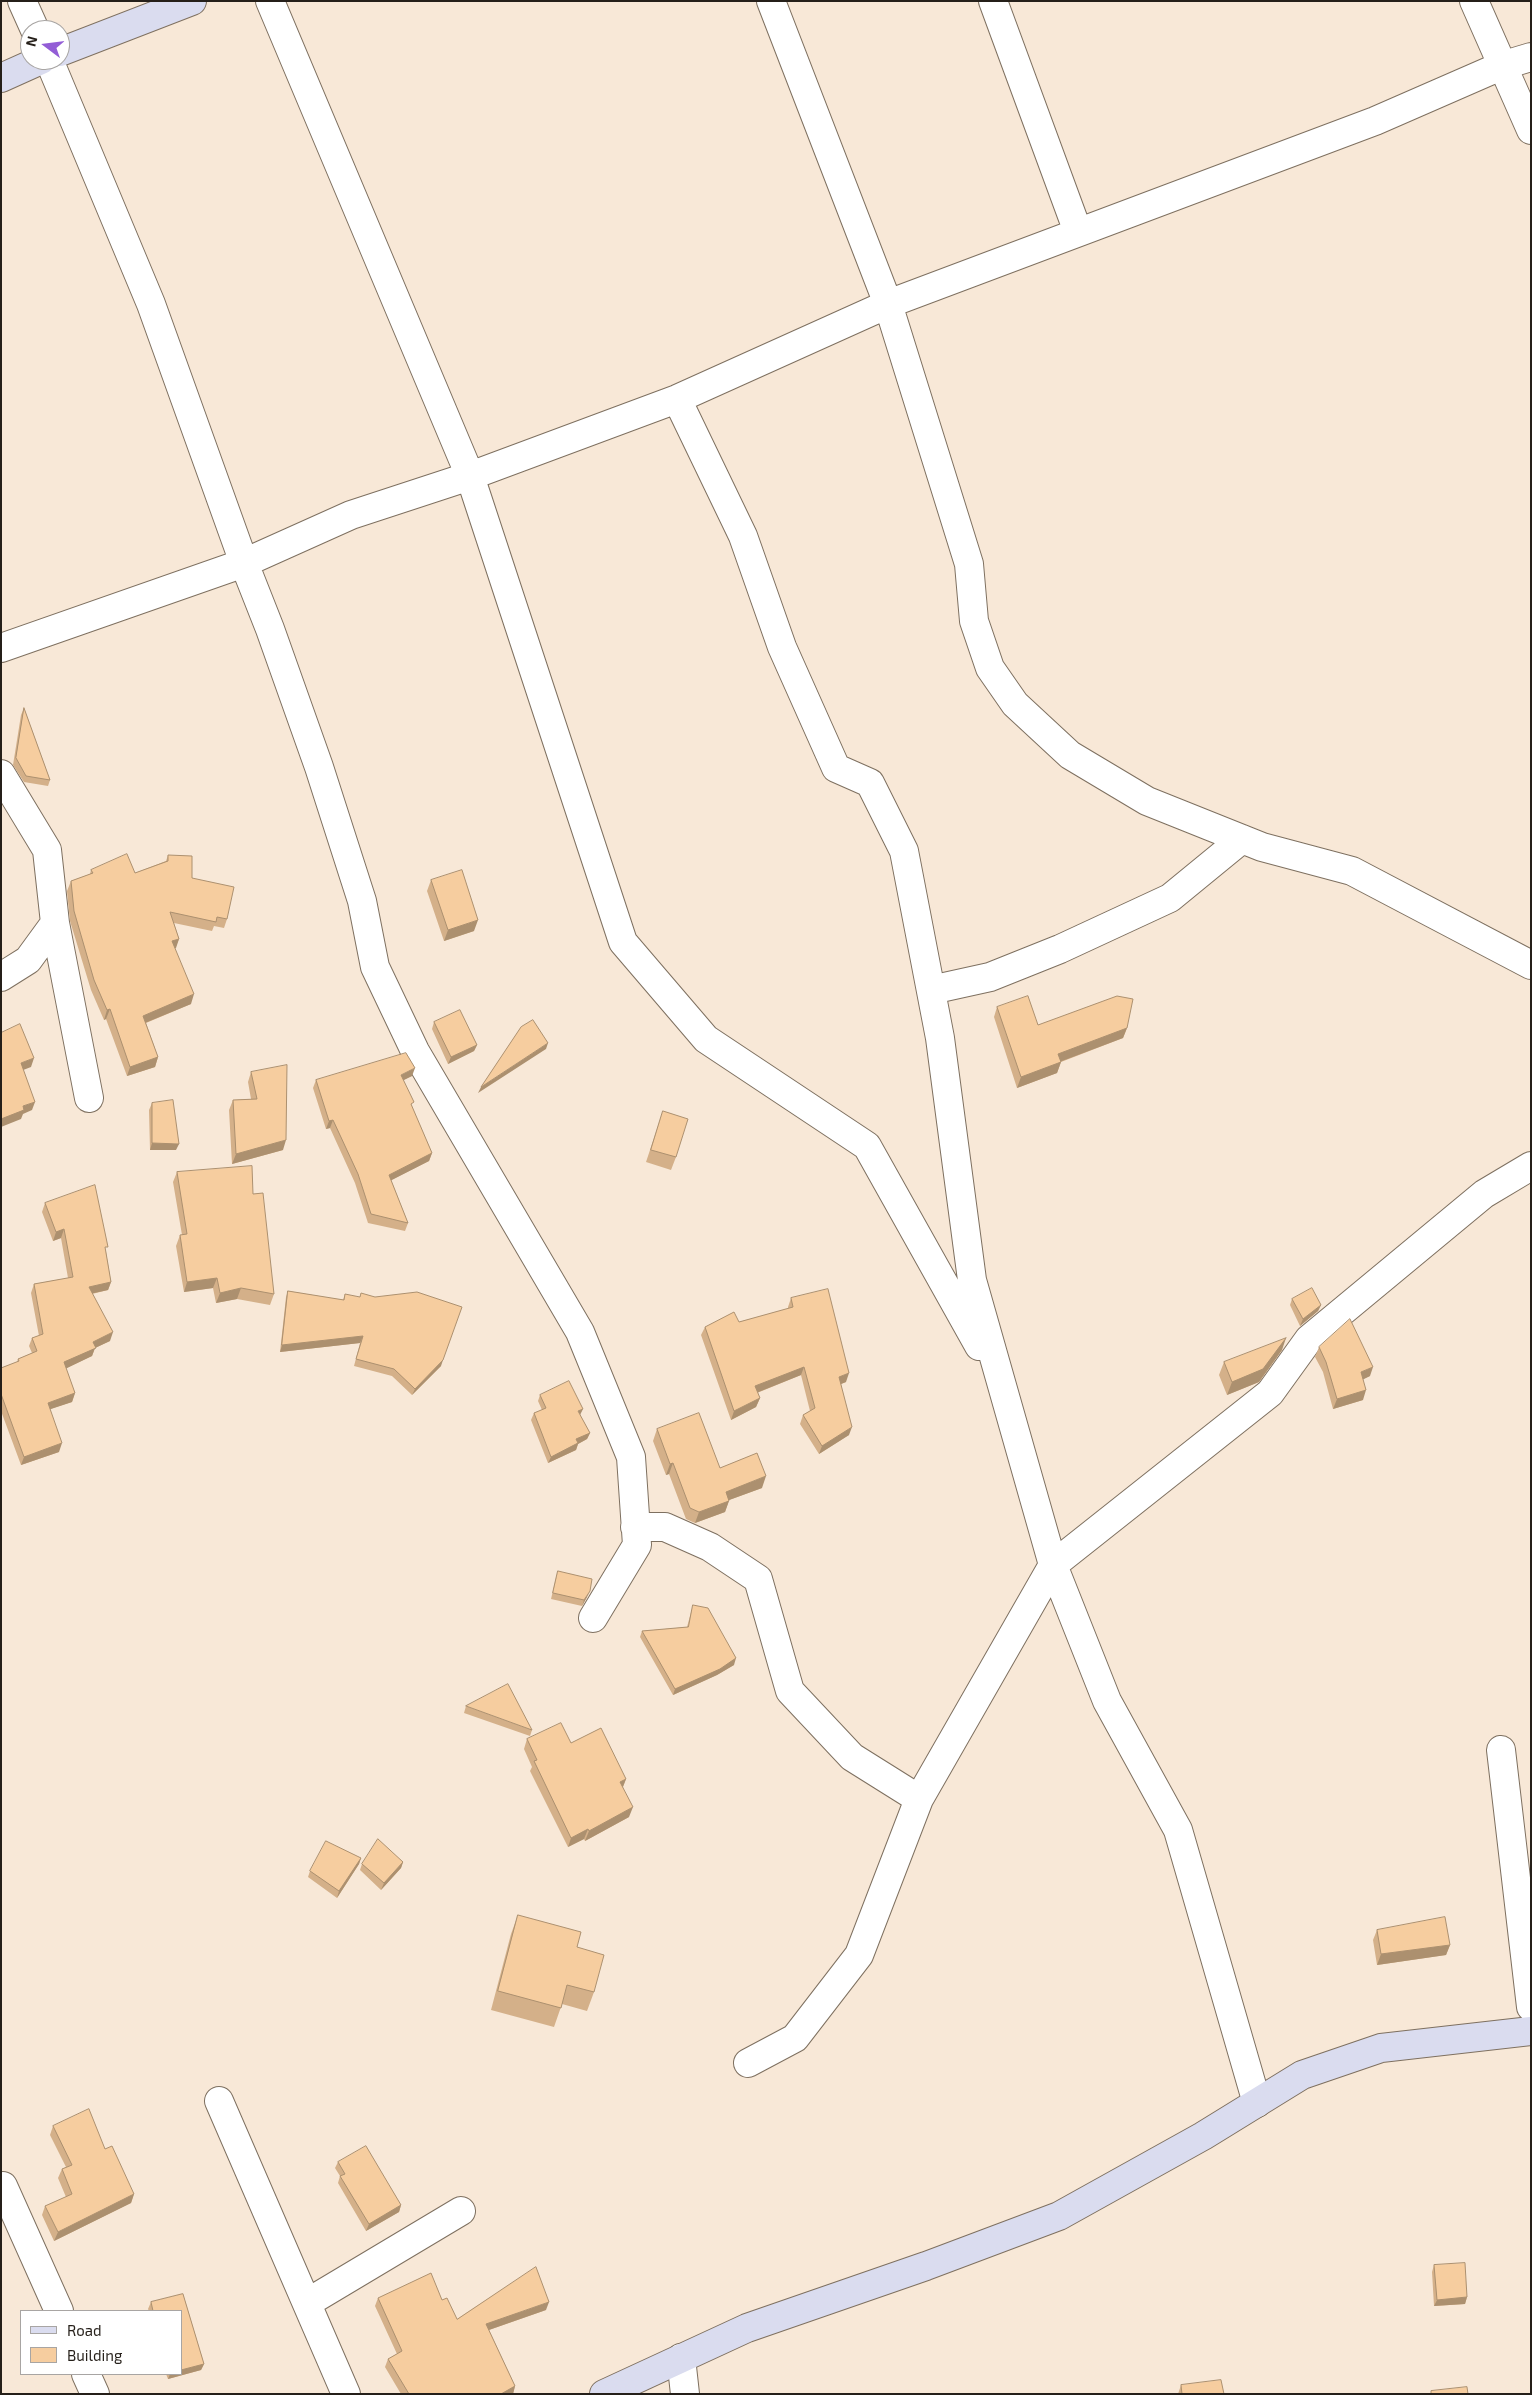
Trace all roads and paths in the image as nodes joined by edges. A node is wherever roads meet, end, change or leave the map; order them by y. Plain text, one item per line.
1 (22, 1) edge
2 (192, 1) edge
3 (270, 1) edge
4 (771, 1) edge
5 (993, 1) edge
6 (1474, 1) edge
7 (31, 20) edge
8 (70, 48) edge
9 (1531, 57) edge
10 (1501, 66) junction
11 (20, 69) edge
12 (53, 70) edge
13 (1, 78) edge
14 (1531, 130) edge
15 (1078, 232) junction
16 (888, 304) junction
17 (677, 399) junction
18 (470, 476) junction
19 (244, 562) junction
20 (1, 648) edge
21 (1, 774) edge
22 (1242, 839) junction
23 (55, 923) junction
24 (1531, 965) edge
25 (1, 977) edge
26 (931, 990) junction
27 (89, 1098) dead end
28 (1531, 1166) edge
29 (1002, 1386) junction
30 (636, 1527) junction
31 (1054, 1565) junction
32 (593, 1618) dead end
33 (1501, 1750) dead end
34 (919, 1799) junction
35 (1520, 1820) edge
36 (1531, 2007) edge
37 (1531, 2031) edge
38 (748, 2063) dead end
39 (219, 2101) dead end
40 (1257, 2103) junction
41 (3, 2186) dead end
42 (461, 2211) dead end
43 (306, 2303) junction
44 (58, 2310) edge
45 (681, 2358) junction
46 (346, 2394) edge
47 (604, 2394) edge
48 (685, 2394) edge

1 - 7 street
2 - 8 street
3 - 18 street
4 - 16 street
5 - 15 street
6 - 10 street
9 - 10 street
10 - 14 street
10 - 15 street
11 - 13 street
12 - 19 street
15 - 16 street
16 - 17 street
16 - 22 street
17 - 18 street
17 - 26 street
18 - 19 street
18 - 29 street
19 - 20 street
19 - 30 street
21 - 23 street
22 - 24 street
22 - 26 street
23 - 25 street
23 - 27 street
26 - 29 street
28 - 31 street
29 - 31 street
30 - 32 street
30 - 34 street
31 - 34 street
31 - 40 street
33 - 35 street
34 - 38 street
35 - 36 street
37 - 40 street
39 - 43 street
40 - 45 street
41 - 44 street
42 - 43 street
43 - 46 street
45 - 47 street
45 - 48 street

